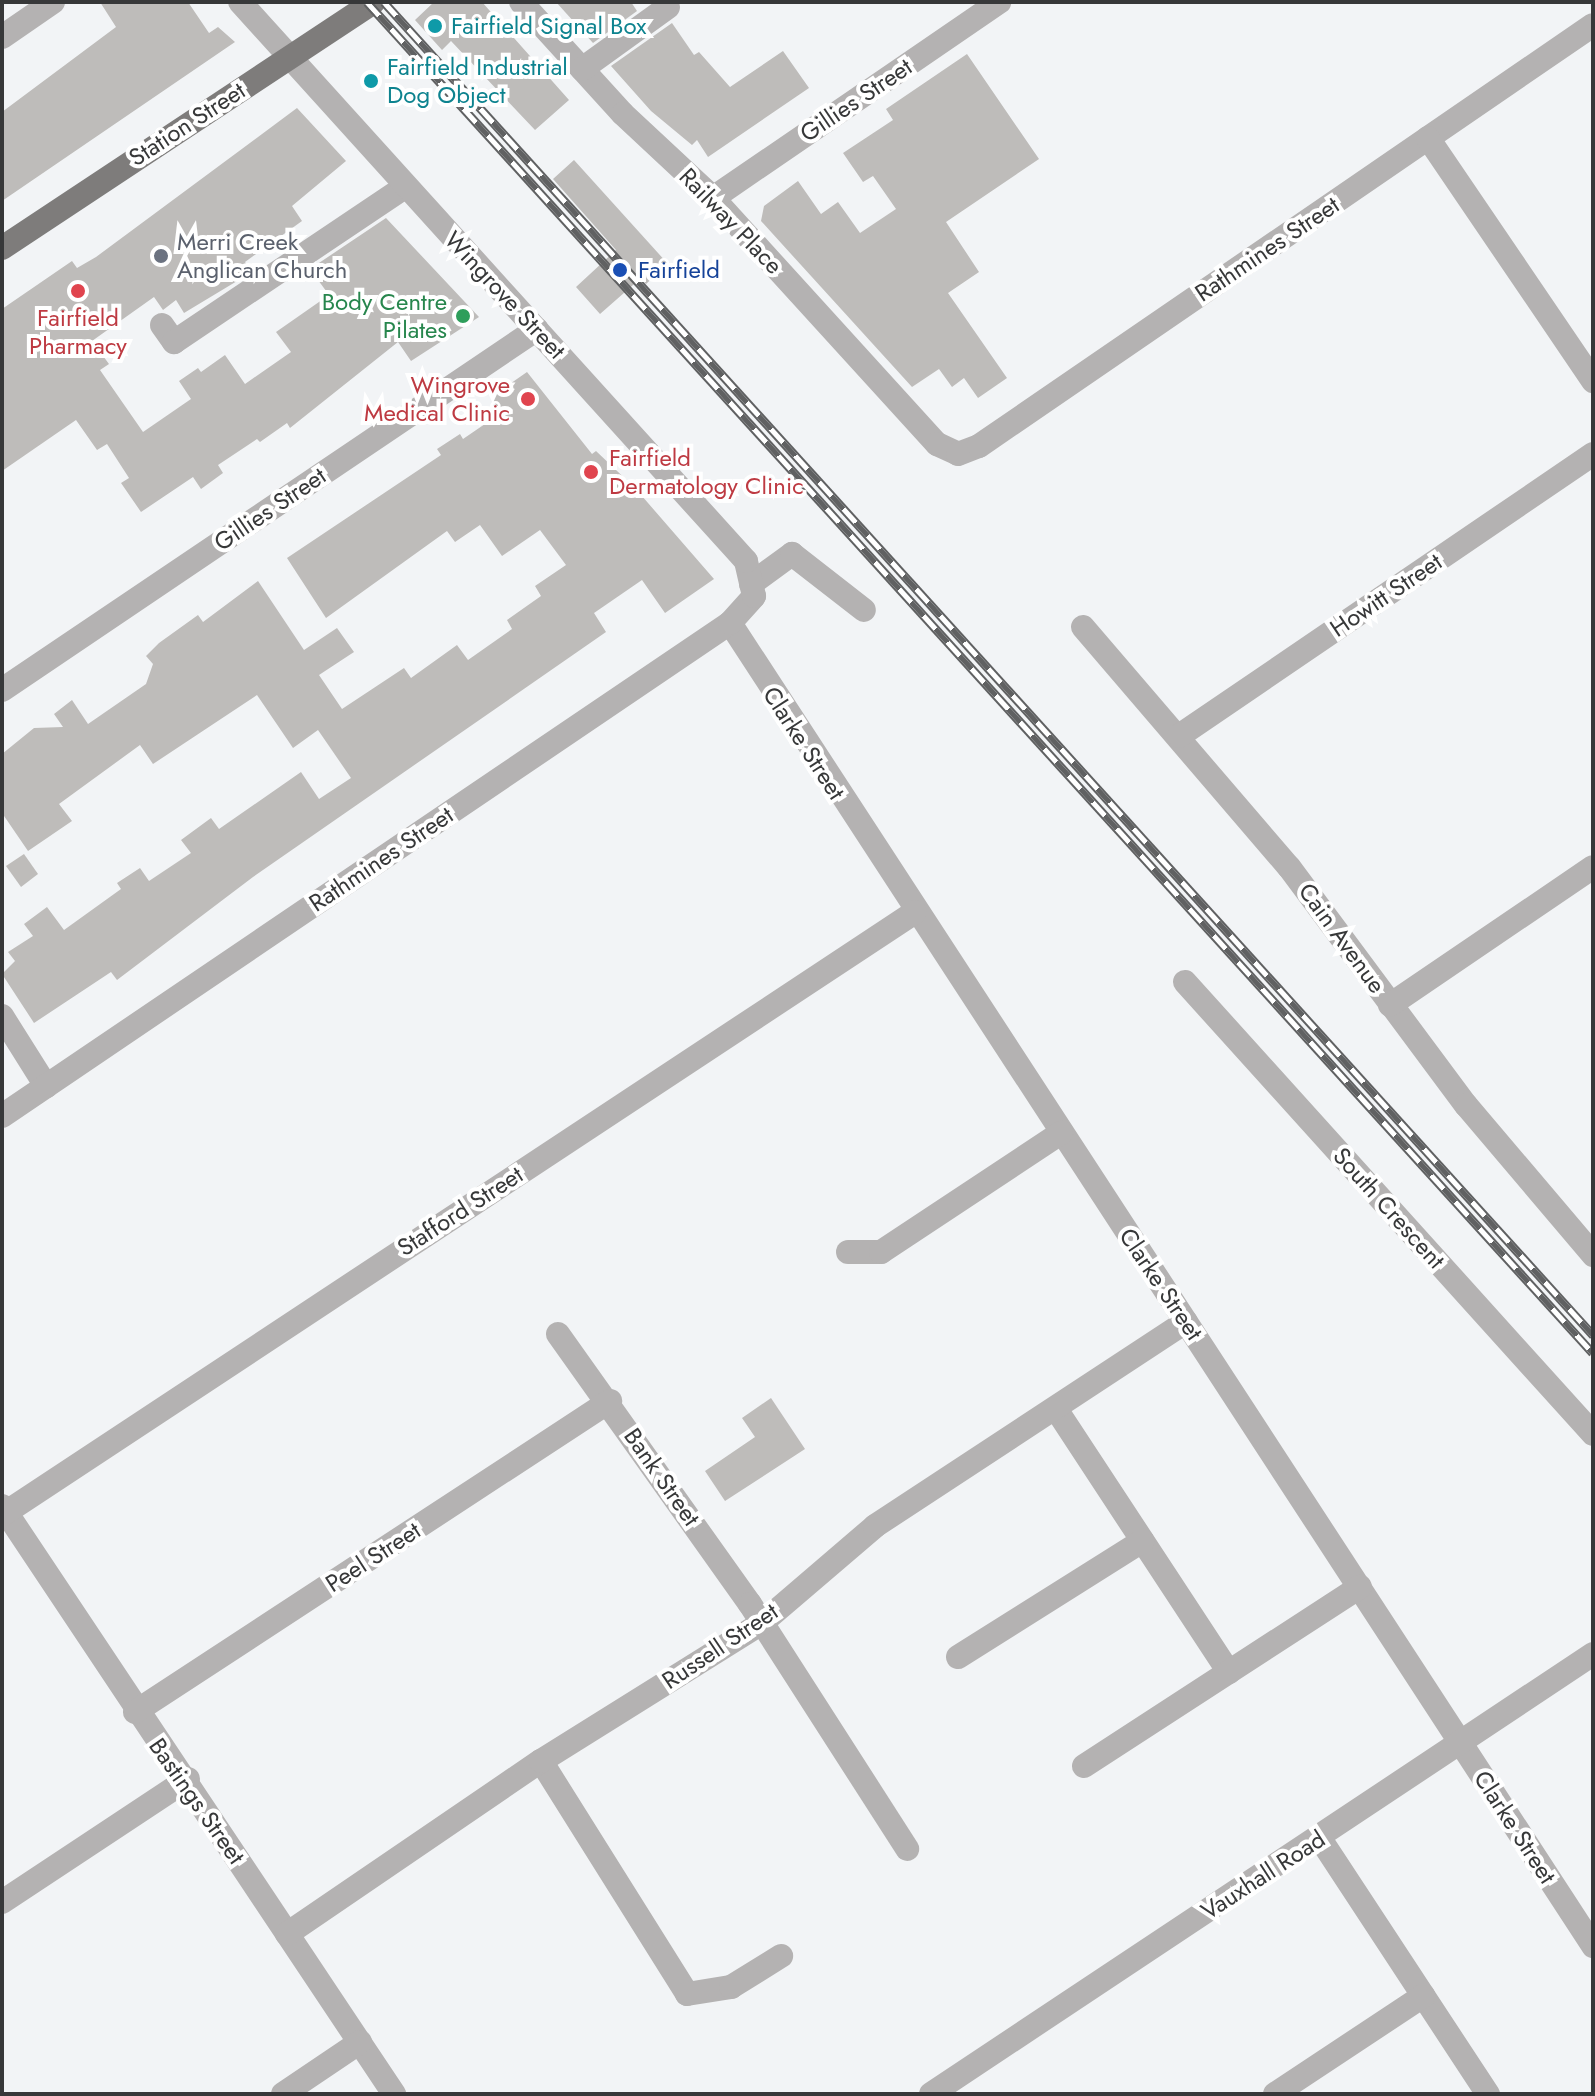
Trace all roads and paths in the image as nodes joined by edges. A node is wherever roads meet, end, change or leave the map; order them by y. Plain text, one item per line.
1 (53, 2) edge
2 (240, 2) edge
3 (373, 2) edge
4 (521, 2) edge
5 (999, 2) edge
6 (668, 7) dead end
7 (1593, 25) edge
8 (2, 37) edge
9 (288, 57) junction
10 (582, 69) junction
11 (1428, 138) junction
12 (405, 187) junction
13 (713, 198) junction
14 (2, 248) edge
15 (162, 325) dead end
16 (537, 329) junction
17 (1593, 381) edge
18 (937, 444) joint
19 (1593, 454) edge
20 (752, 590) junction
21 (864, 610) dead end
22 (730, 623) junction
23 (1083, 627) dead end
24 (2, 690) edge
25 (1179, 736) junction
26 (1593, 867) edge
27 (915, 912) junction
28 (1185, 982) dead end
29 (1390, 1005) junction
30 (2, 1016) edge
31 (46, 1086) junction
32 (2, 1116) edge
33 (1061, 1133) junction
34 (848, 1252) dead end
35 (1593, 1255) edge
36 (1186, 1322) junction
37 (558, 1334) dead end
38 (610, 1401) junction
39 (1056, 1409) junction
40 (1593, 1434) edge
41 (5, 1519) edge
42 (1142, 1541) junction
43 (1360, 1587) junction
44 (762, 1623) junction
45 (1593, 1654) edge
46 (958, 1657) dead end
47 (1229, 1672) junction
48 (135, 1712) junction
49 (1462, 1744) junction
50 (541, 1761) junction
51 (1084, 1766) dead end
52 (188, 1779) junction
53 (1319, 1837) junction
54 (907, 1849) dead end
55 (2, 1902) edge
56 (1585, 1916) edge
57 (287, 1934) junction
58 (1593, 1946) edge
59 (781, 1956) dead end
60 (1423, 1996) junction
61 (360, 2042) junction
62 (283, 2094) edge
63 (394, 2094) edge
64 (931, 2094) edge
65 (1275, 2094) edge
66 (1488, 2094) edge

1 - 8 street
2 - 9 street, Wingrove Street
3 - 9 main road, Station Street
4 - 10 street, Railway Place
5 - 13 street, Gillies Street
6 - 10 street
7 - 11 street, Rathmines Street
9 - 12 street, Wingrove Street
9 - 14 main road, Station Street
10 - 13 street, Railway Place
11 - 17 street
11 - 18 street, Rathmines Street
12 - 15 street
12 - 16 street, Wingrove Street
13 - 18 street, Railway Place
16 - 20 street, Wingrove Street
16 - 24 street, Gillies Street
19 - 25 street, Howitt Street
20 - 21 street, Rathmines Street
20 - 22 street, Rathmines Street
22 - 27 street, Clarke Street
22 - 31 street, Rathmines Street
23 - 25 street, Cain Avenue
25 - 29 street, Cain Avenue
26 - 29 street
27 - 33 street, Clarke Street
27 - 41 street, Stafford Street
28 - 40 street, South Crescent
29 - 35 street, Cain Avenue
30 - 31 street
31 - 32 street, Rathmines Street
33 - 34 street
33 - 36 street, Clarke Street
36 - 39 street, Russell Street
36 - 43 street, Clarke Street
37 - 38 street, Bank Street
38 - 44 street, Bank Street
38 - 48 street, Peel Street
39 - 42 street
39 - 44 street, Russell Street
41 - 48 street, Bastings Street
42 - 46 street
42 - 47 street
43 - 47 street
43 - 49 street, Clarke Street
44 - 50 street, Russell Street
44 - 54 street, Bank Street
45 - 49 street, Vauxhall Road
47 - 51 street
48 - 52 street, Bastings Street
49 - 53 street, Vauxhall Road
49 - 56 street, Clarke Street
50 - 57 street, Russell Street
50 - 59 street
52 - 55 street
52 - 57 street, Bastings Street
53 - 60 street
53 - 64 street, Vauxhall Road
56 - 58 street, Clarke Street
57 - 61 street, Bastings Street
60 - 65 street
60 - 66 street
61 - 62 street
61 - 63 street, Bastings Street

